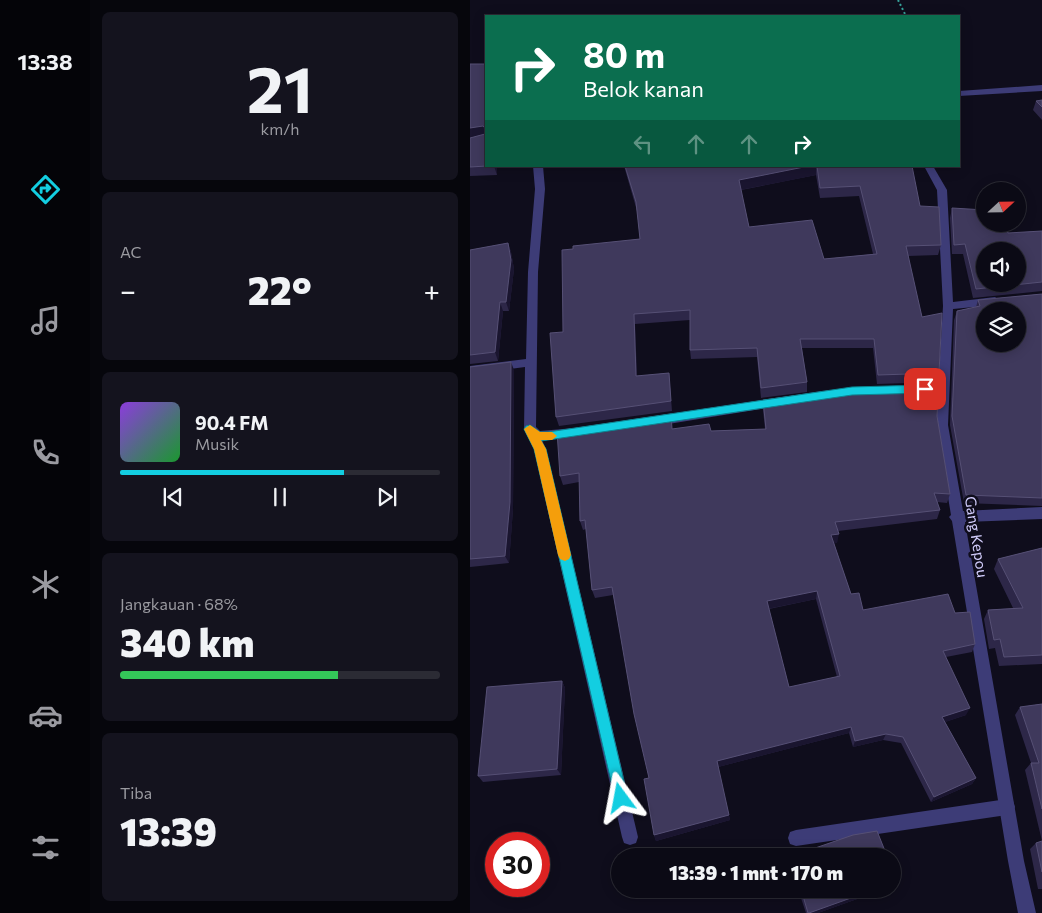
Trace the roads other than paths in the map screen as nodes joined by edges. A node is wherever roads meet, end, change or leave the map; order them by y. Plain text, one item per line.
1 (1042, 88) edge
2 (960, 94) edge
3 (538, 167) edge
4 (929, 167) edge
5 (1004, 300) edge
6 (948, 306) junction
7 (532, 362) junction
8 (470, 370) edge
9 (889, 390) edge
10 (645, 422) edge
11 (530, 429) junction
12 (587, 431) edge
13 (1042, 513) edge
14 (956, 517) junction
15 (1007, 807) junction
16 (630, 837) dead end
17 (796, 838) dead end
18 (1027, 913) edge

1 - 2 street
3 - 7 street
4 - 6 street, Gang Kepou
5 - 6 street
6 - 14 street, Gang Kepou
7 - 8 street
7 - 11 street
9 - 10 street
11 - 12 street
11 - 16 street
13 - 14 street
14 - 15 street, Gang Kepou
15 - 17 street
15 - 18 street, Gang Kepou

